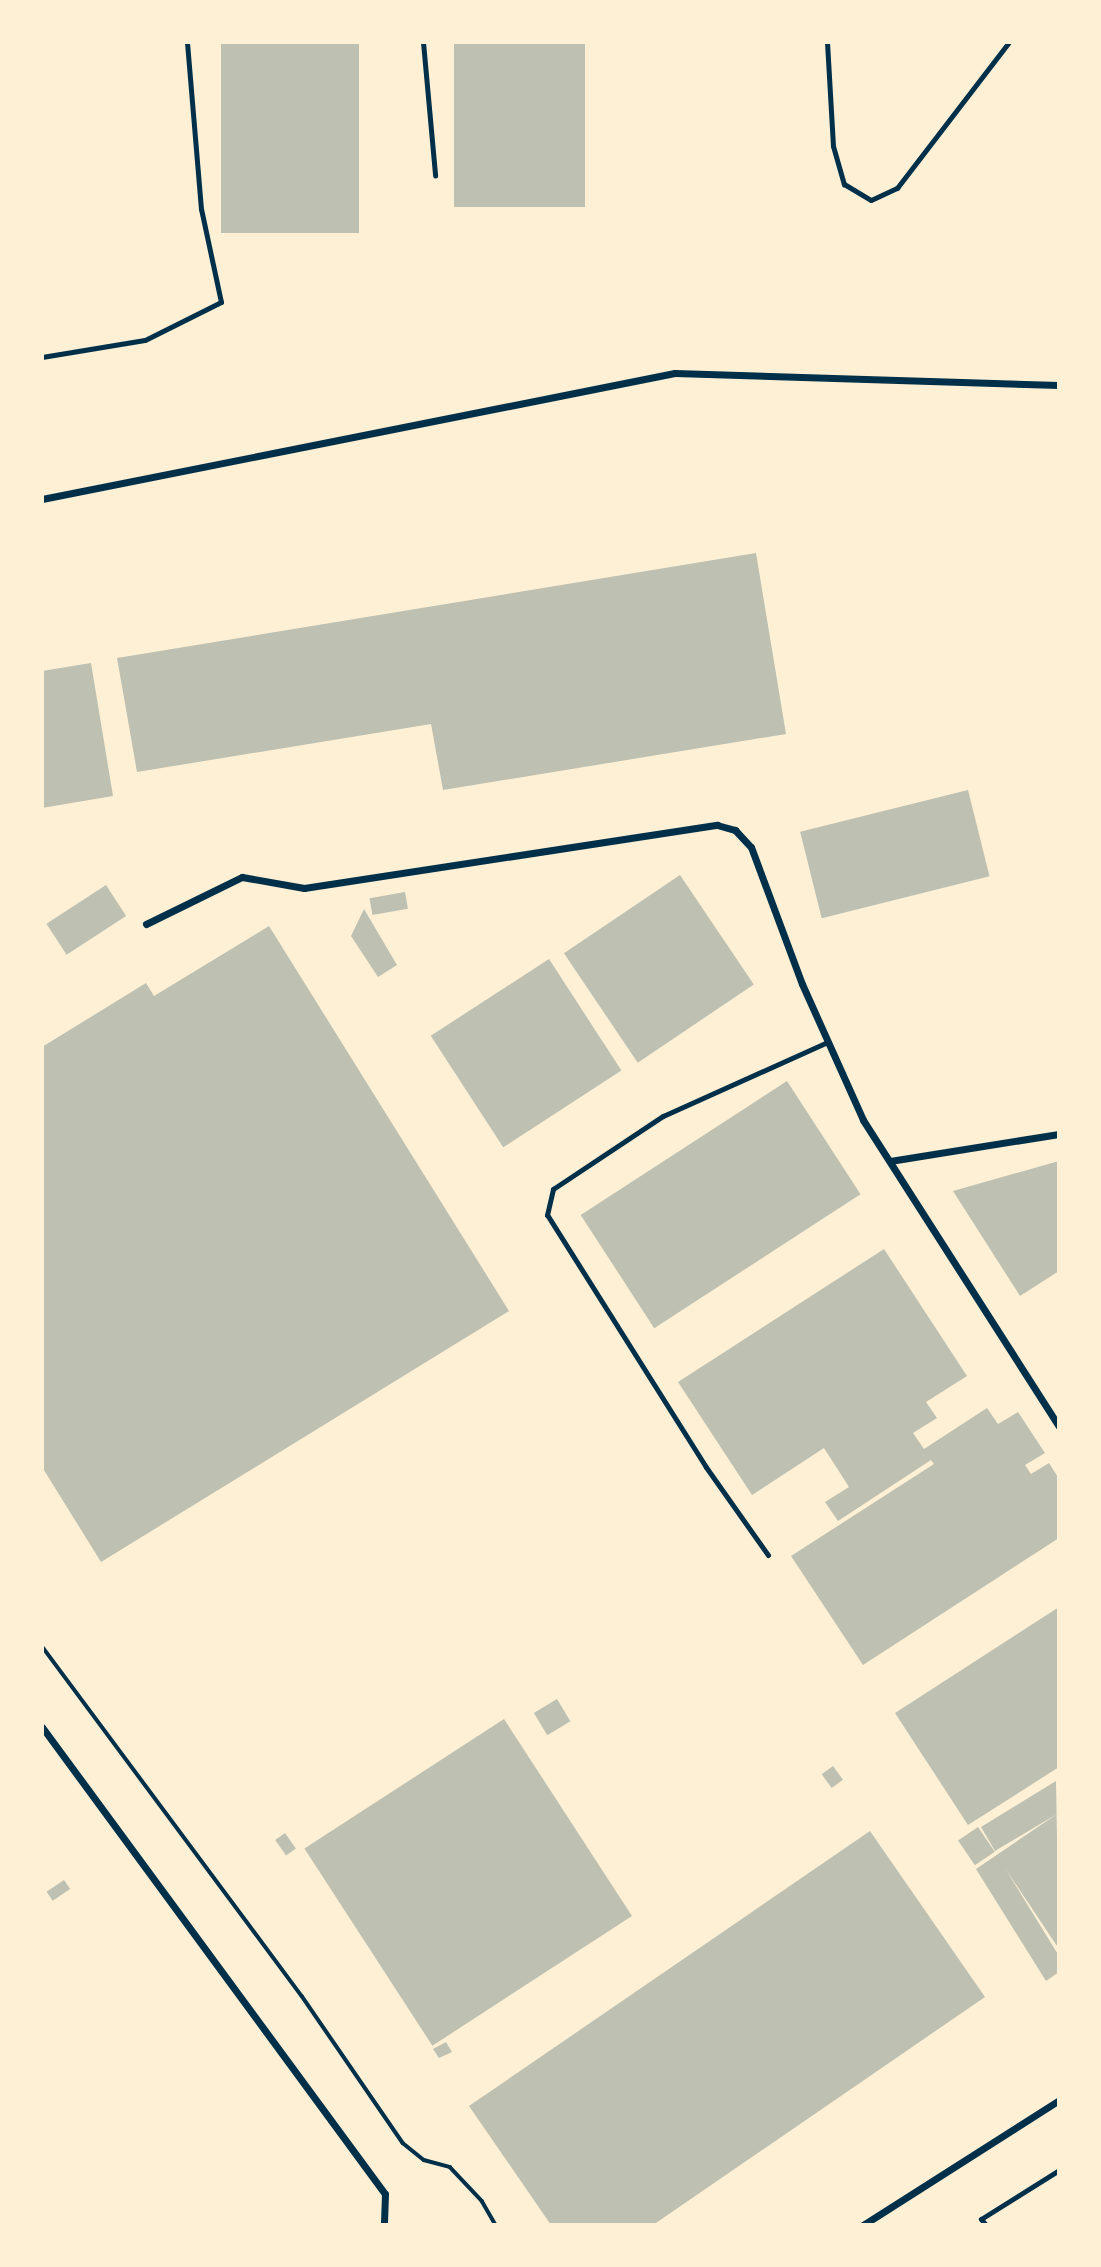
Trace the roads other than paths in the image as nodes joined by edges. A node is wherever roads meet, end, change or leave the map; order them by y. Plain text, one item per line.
1 (187, 42) edge
2 (423, 42) edge
3 (827, 42) edge
4 (1009, 42) edge
5 (435, 175) dead end
6 (42, 357) edge
7 (1059, 385) edge
8 (42, 499) edge
9 (146, 925) dead end
10 (828, 1042) junction
11 (1059, 1133) edge
12 (890, 1161) junction
13 (1059, 1426) edge
14 (768, 1555) dead end
15 (42, 1727) edge
16 (1059, 2100) edge
17 (1059, 2170) edge
18 (384, 2225) edge
19 (863, 2225) edge
20 (986, 2225) edge

1 - 6 lane
2 - 5 lane
3 - 4 lane
7 - 8 street
9 - 10 street
10 - 12 street
10 - 14 lane
11 - 12 street
12 - 13 street
15 - 18 street
16 - 19 street
17 - 20 lane

